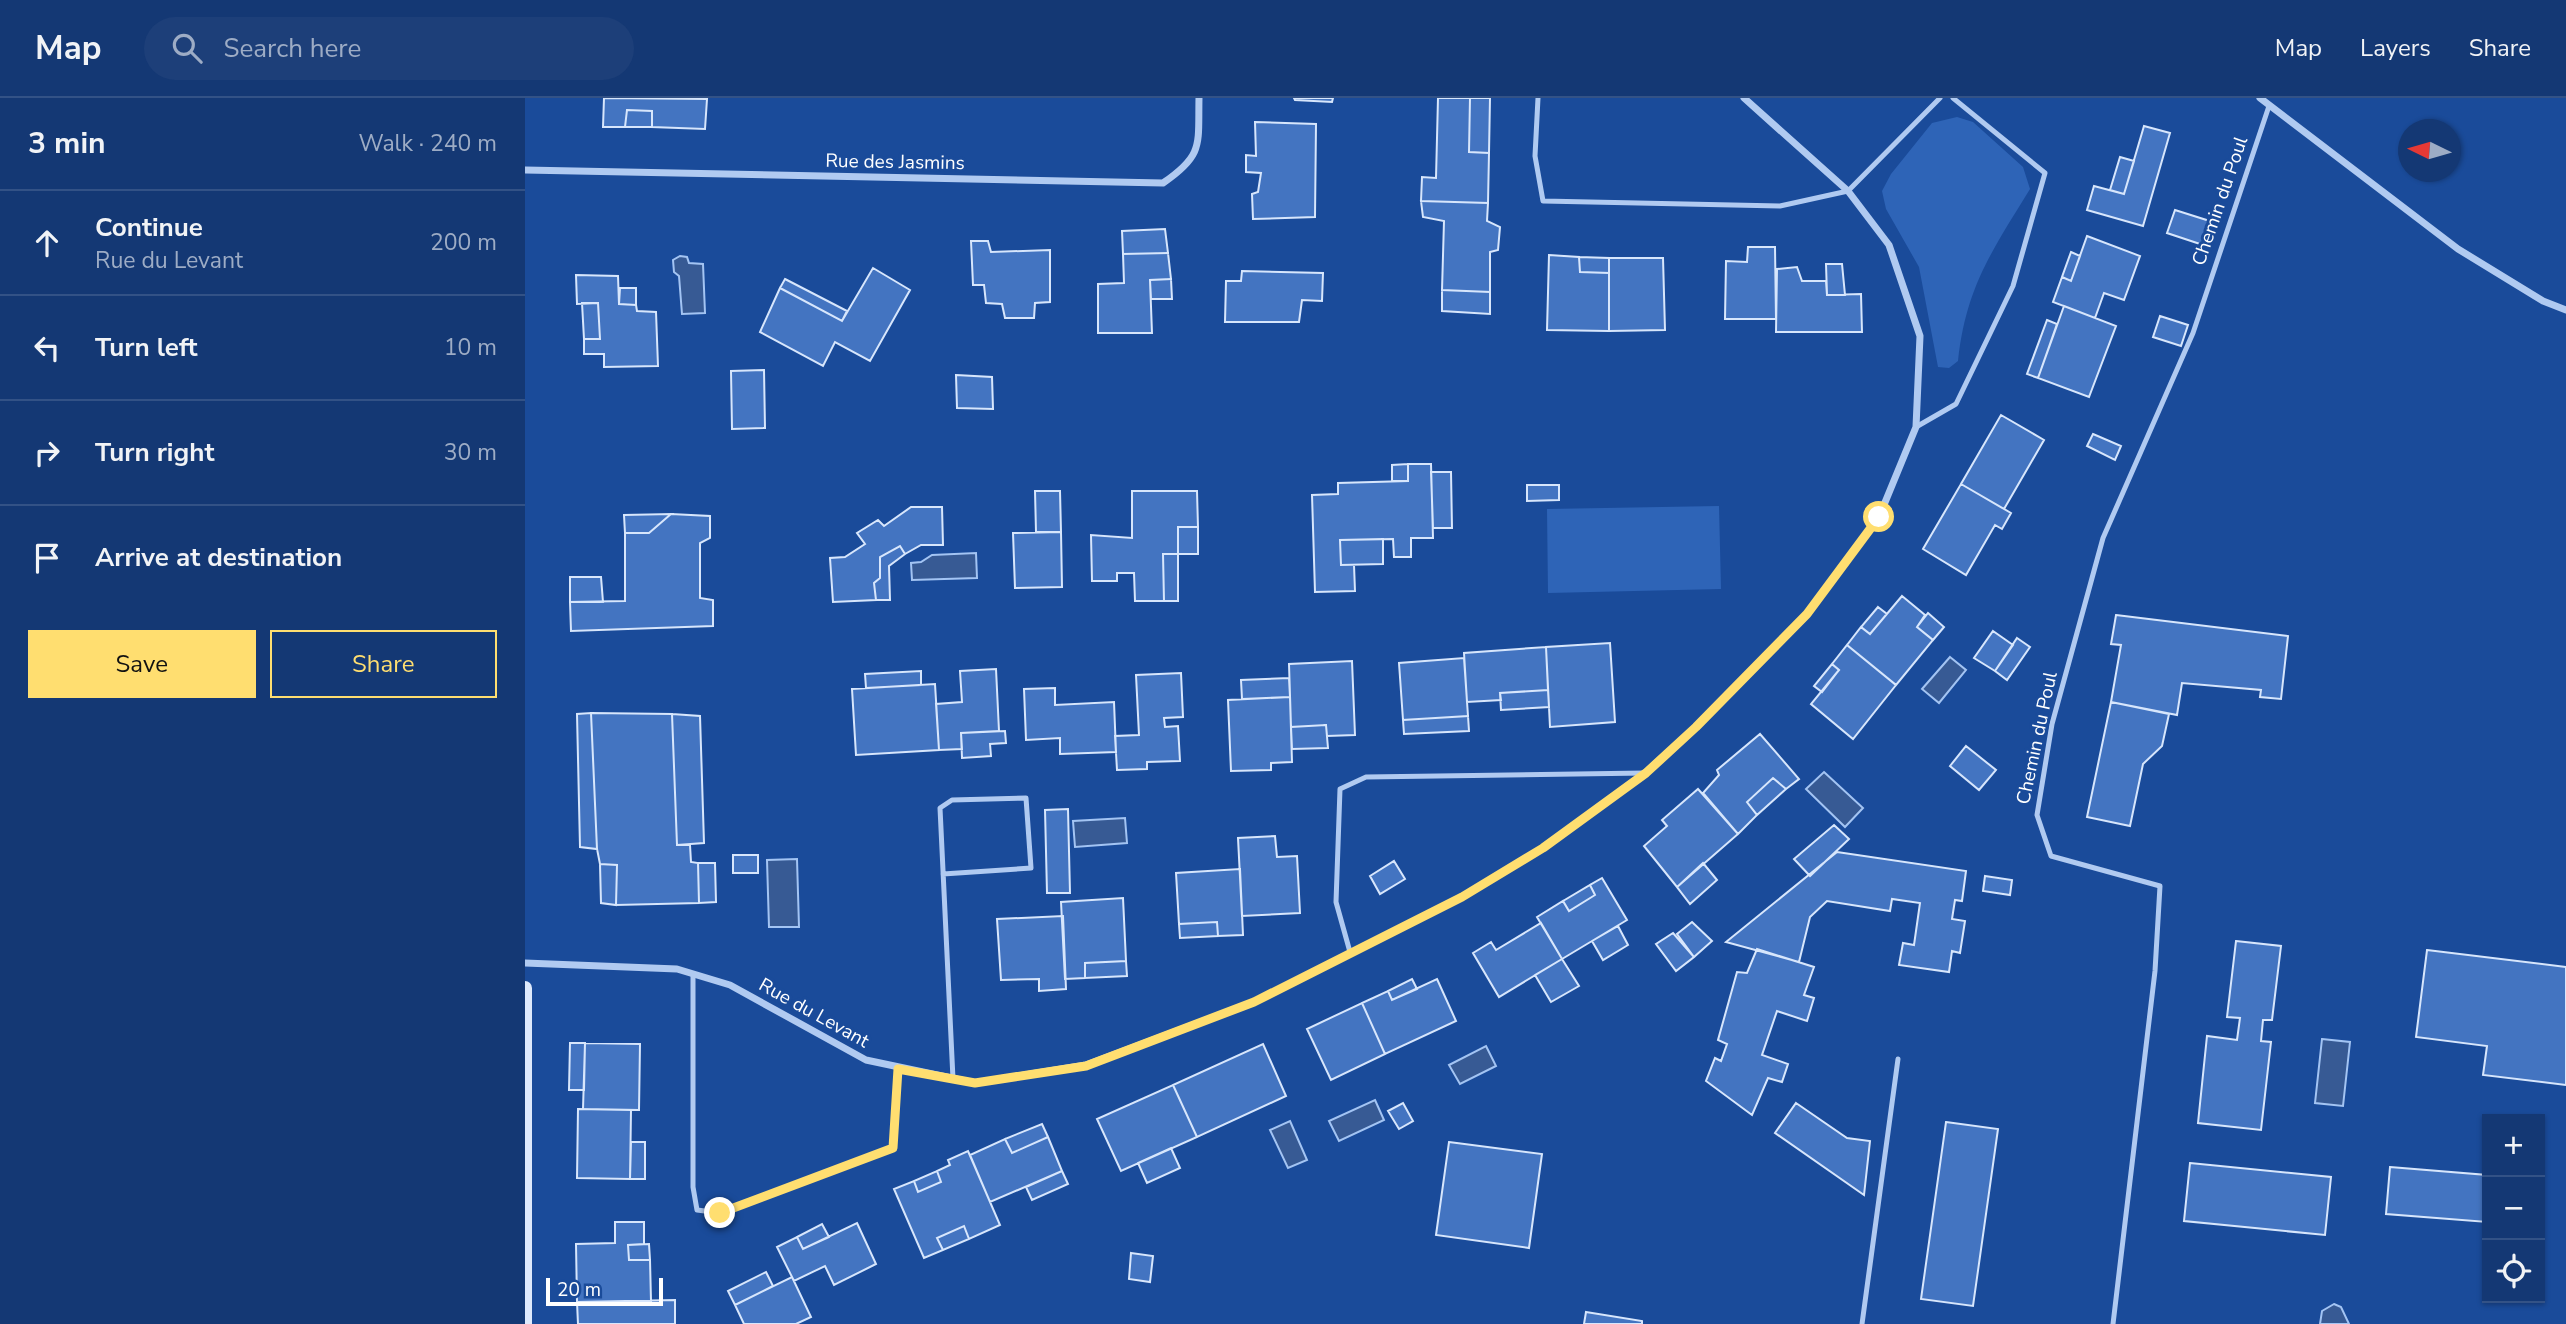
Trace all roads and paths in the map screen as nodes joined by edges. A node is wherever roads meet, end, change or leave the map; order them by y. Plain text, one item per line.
1 (1199, 98) edge
2 (1538, 98) edge
3 (1744, 98) edge
4 (1940, 98) edge
5 (1953, 98) edge
6 (2260, 98) edge
7 (2269, 106) junction
8 (525, 170) edge
9 (1848, 191) junction
10 (2566, 310) edge
11 (1916, 426) junction
12 (1646, 773) junction
13 (943, 874) junction
14 (1350, 953) junction
15 (525, 963) edge
16 (693, 976) junction
17 (525, 988) edge
18 (1898, 1059) dead end
19 (898, 1069) junction
20 (953, 1079) junction
21 (525, 1324) edge
22 (1862, 1324) edge
23 (2113, 1324) edge

1 - 8 street, Rue des Jasmins
2 - 9 lane
3 - 9 street, Rue du Levant
4 - 9 lane
5 - 11 lane
6 - 7 street
7 - 10 street
7 - 23 lane, Chemin du Poul
9 - 11 street, Rue du Levant
11 - 12 street, Rue du Levant
12 - 14 street, Rue du Levant
12 - 14 lane
13 - 13 lane
13 - 20 lane
14 - 20 street, Rue du Levant
15 - 16 street, Rue du Levant
16 - 19 street, Rue du Levant
16 - 19 lane
17 - 21 street
18 - 22 lane
19 - 20 street, Rue du Levant

